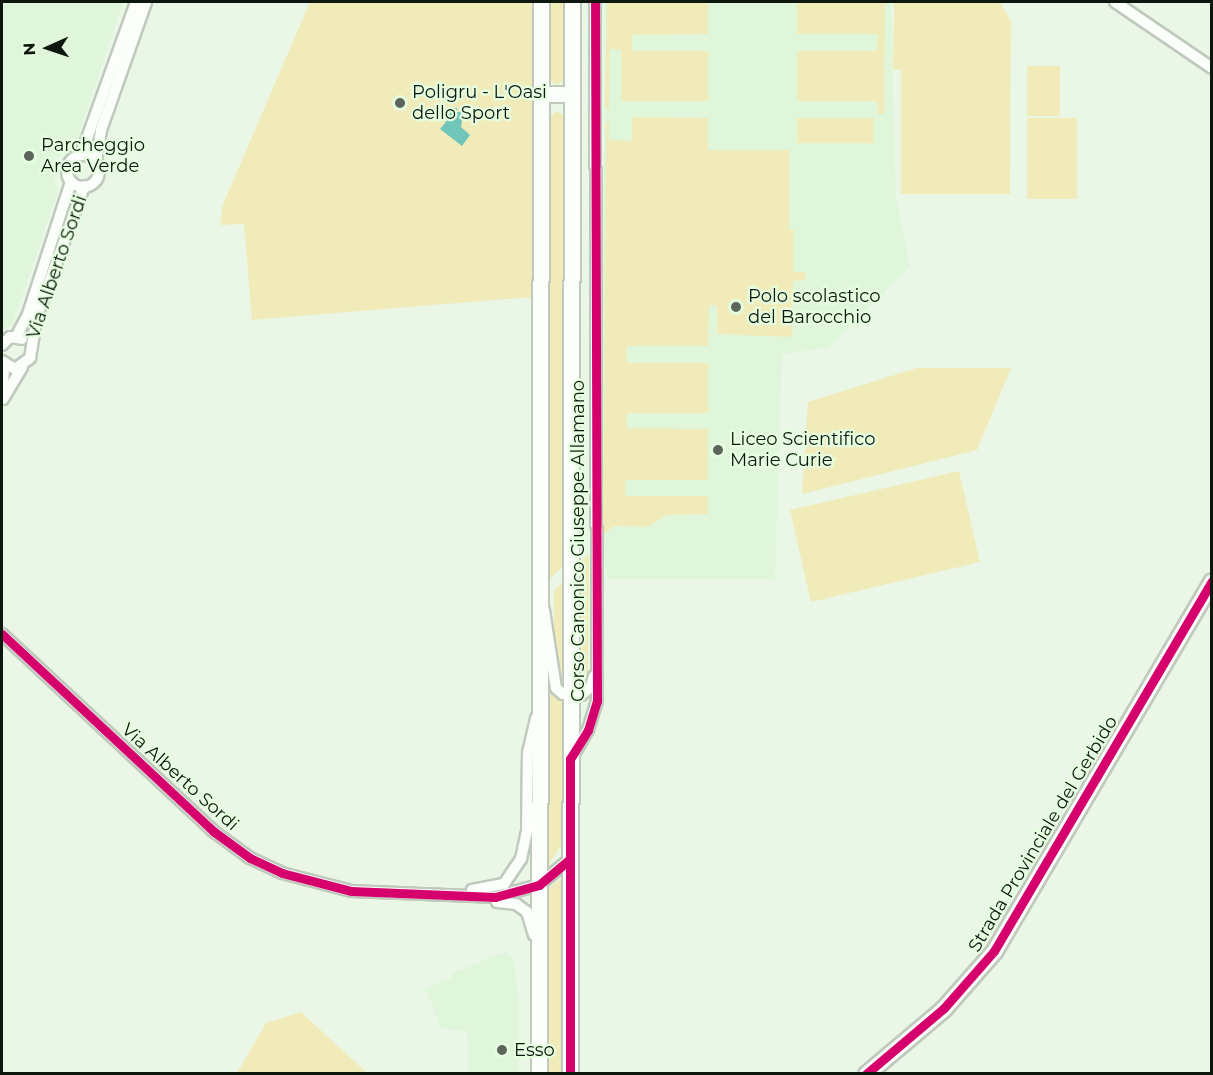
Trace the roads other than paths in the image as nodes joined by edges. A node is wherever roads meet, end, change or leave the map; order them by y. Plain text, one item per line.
1 (136, 2) edge
2 (146, 2) edge
3 (541, 2) edge
4 (572, 2) edge
5 (595, 2) edge
6 (1114, 2) edge
7 (1212, 68) edge
8 (541, 94) junction
9 (572, 94) junction
10 (81, 155) junction
11 (96, 162) junction
12 (71, 182) junction
13 (84, 186) junction
14 (16, 337) junction
15 (2, 345) edge
16 (30, 348) junction
17 (3, 363) edge
18 (22, 367) junction
19 (2, 401) edge
20 (1212, 581) edge
21 (540, 596) junction
22 (2, 634) edge
23 (594, 676) junction
24 (570, 696) junction
25 (540, 705) junction
26 (570, 759) junction
27 (570, 859) junction
28 (539, 885) junction
29 (423, 894) junction
30 (539, 970) junction
31 (539, 1074) edge
32 (570, 1074) edge
33 (866, 1074) edge

1 - 10 street, Via Alberto Sordi
2 - 11 street, Via Alberto Sordi
3 - 8 main road, Corso Canonico Giuseppe Allamano
4 - 9 main road, Corso Canonico Giuseppe Allamano
5 - 23 street, Corso Canonico Giuseppe Allamano
6 - 7 street
8 - 9 main road
8 - 21 main road, Corso Canonico Giuseppe Allamano
9 - 24 main road, Corso Canonico Giuseppe Allamano
10 - 11 street
10 - 12 street, Via Alberto Sordi
11 - 13 street, Via Alberto Sordi
12 - 13 street, Via Alberto Sordi
12 - 14 street, Via Alberto Sordi
13 - 16 street, Via Alberto Sordi
14 - 15 street, Via Alberto Sordi
14 - 16 street, Via Alberto Sordi
16 - 18 street, Via Alberto Sordi
17 - 18 street, Via Alberto Sordi
17 - 19 street, Via Alberto Sordi
18 - 19 street, Via Alberto Sordi
20 - 33 main road, Strada Provinciale del Gerbido
21 - 24 street, Corso Canonico Giuseppe Allamano
21 - 25 main road, Corso Canonico Giuseppe Allamano
22 - 29 street, Via Alberto Sordi
23 - 24 street, Corso Canonico Giuseppe Allamano
23 - 26 street, Corso Canonico Giuseppe Allamano
24 - 26 main road, Corso Canonico Giuseppe Allamano
25 - 28 main road, Corso Canonico Giuseppe Allamano
25 - 29 street, Via Alberto Sordi
26 - 27 main road, Corso Canonico Giuseppe Allamano
27 - 28 street, Via Alberto Sordi
27 - 32 main road, Corso Canonico Giuseppe Allamano
28 - 29 street, Via Alberto Sordi
28 - 30 main road, Corso Canonico Giuseppe Allamano
29 - 30 street, Via Alberto Sordi
30 - 31 main road, Corso Canonico Giuseppe Allamano

